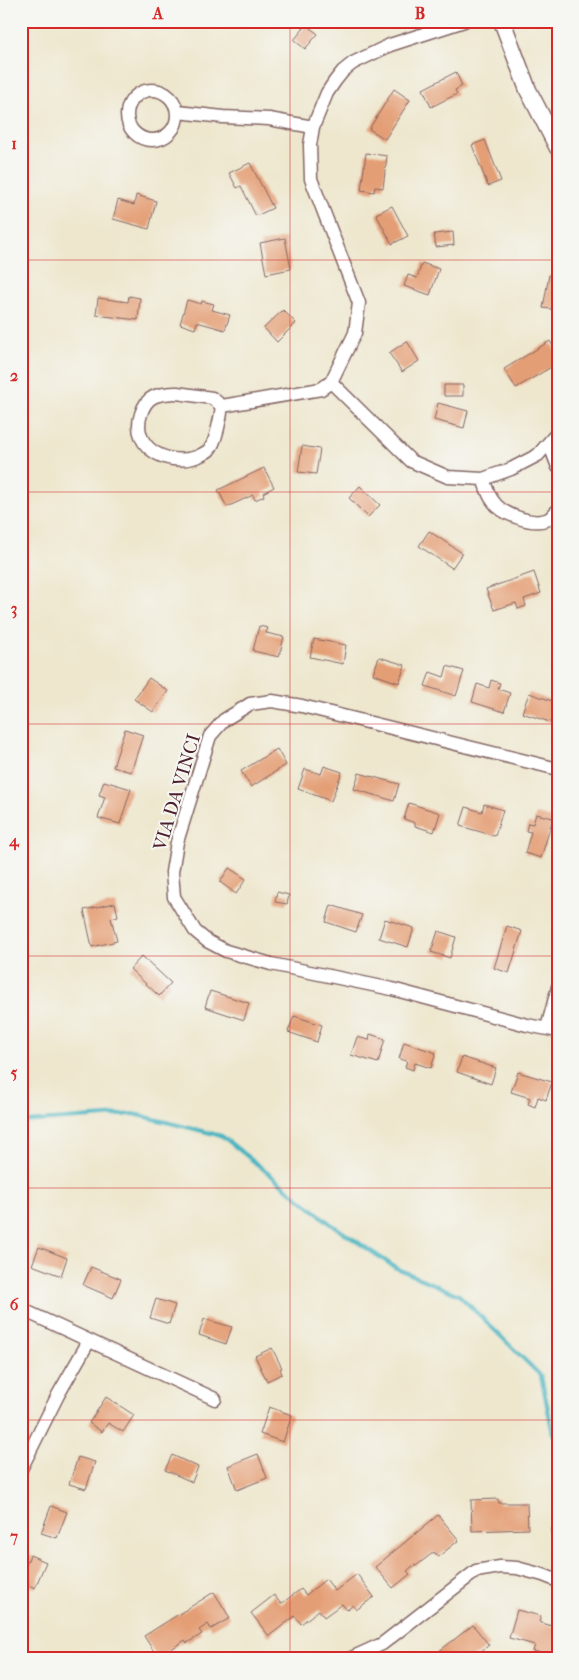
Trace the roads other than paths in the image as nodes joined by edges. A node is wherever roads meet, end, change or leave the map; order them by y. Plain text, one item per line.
1 (464, 21) edge
2 (502, 21) edge
3 (178, 112) junction
4 (313, 127) junction
5 (558, 148) edge
6 (332, 382) junction
7 (222, 406) junction
8 (558, 432) edge
9 (549, 442) junction
10 (558, 467) edge
11 (483, 479) junction
12 (558, 510) edge
13 (558, 769) edge
14 (558, 987) edge
15 (552, 1029) edge
16 (21, 1309) edge
17 (89, 1341) junction
18 (215, 1399) dead end
19 (21, 1469) edge
20 (558, 1581) edge
21 (349, 1659) edge

1 - 4 street
2 - 5 street
3 - 3 street
3 - 4 street
4 - 6 street
6 - 7 street
6 - 11 street
7 - 7 street
8 - 9 street
9 - 10 street
9 - 11 street
11 - 12 street
13 - 15 street, VIA DA VINCI
14 - 15 street
16 - 17 street
17 - 18 street
17 - 19 street
20 - 21 street

